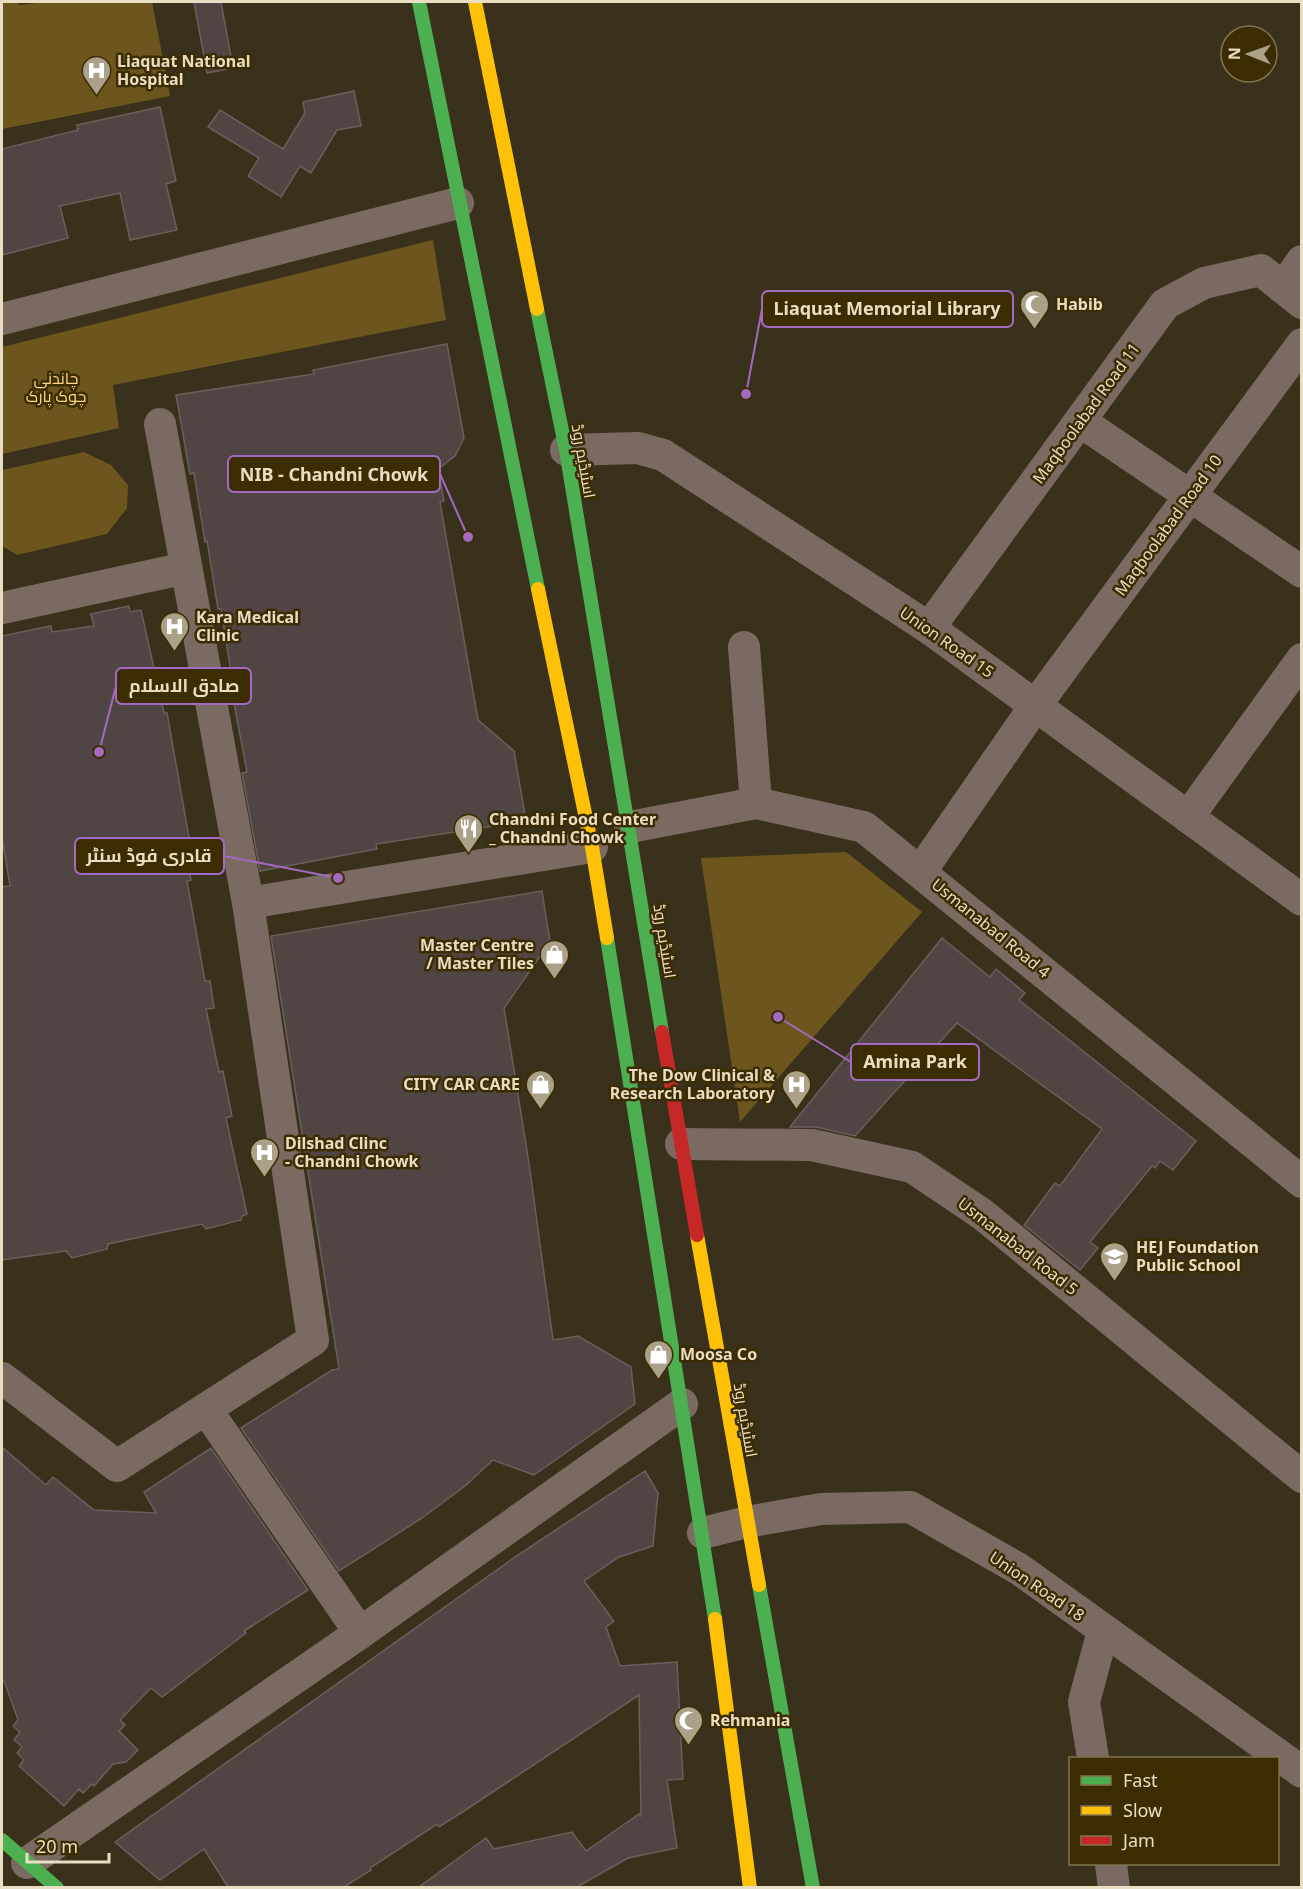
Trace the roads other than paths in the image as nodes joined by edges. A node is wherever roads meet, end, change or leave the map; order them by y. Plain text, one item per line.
1 (419, 2) edge
2 (475, 2) edge
3 (458, 203) junction
4 (1302, 261) edge
5 (1292, 295) edge
6 (2, 318) edge
7 (1302, 344) edge
8 (1080, 421) junction
9 (159, 424) dead end
10 (566, 450) junction
11 (1191, 494) junction
12 (186, 568) junction
13 (1302, 572) edge
14 (2, 608) edge
15 (929, 628) junction
16 (744, 647) dead end
17 (1302, 659) edge
18 (1035, 706) junction
19 (756, 803) junction
20 (1188, 817) junction
21 (630, 826) junction
22 (592, 847) junction
23 (921, 871) junction
24 (1302, 900) edge
25 (249, 903) junction
26 (681, 1144) junction
27 (1302, 1182) edge
28 (2, 1378) edge
29 (682, 1404) junction
30 (206, 1409) junction
31 (1302, 1477) edge
32 (747, 1522) junction
33 (703, 1533) junction
34 (1103, 1631) junction
35 (360, 1633) junction
36 (1093, 1757) edge
37 (1302, 1772) edge
38 (2, 1840) edge
39 (27, 1863) junction
40 (1110, 1865) edge
41 (57, 1887) edge
42 (750, 1887) edge
43 (813, 1887) edge
44 (1114, 1887) edge

1 - 3 main road
2 - 10 main road, اسٹیڈیم روڈ
3 - 6 street
3 - 22 main road
4 - 5 street
5 - 8 street, Maqboolabad Road 11
7 - 11 street, Maqboolabad Road 10
8 - 11 street
8 - 15 street, Maqboolabad Road 11
9 - 12 street
10 - 15 street, Union Road 15
10 - 21 main road, اسٹیڈیم روڈ
11 - 13 street
11 - 18 street, Maqboolabad Road 10
12 - 14 street
12 - 25 street
15 - 18 street, Union Road 15
16 - 19 street
17 - 20 street
18 - 20 street, Union Road 15
18 - 23 street
19 - 21 street, Usmanabad Road 4
19 - 23 street, Usmanabad Road 4
20 - 24 street, Union Road 15
21 - 26 main road, اسٹیڈیم روڈ
22 - 25 street
22 - 29 main road
23 - 27 street, Usmanabad Road 4
25 - 30 street
26 - 31 street, Usmanabad Road 5
26 - 32 main road, اسٹیڈیم روڈ
28 - 30 street
29 - 33 main road
29 - 35 street
30 - 35 street
32 - 33 street, Union Road 18
32 - 34 street, Union Road 18
32 - 43 main road, اسٹیڈیم روڈ
33 - 42 main road
34 - 36 street
34 - 37 street, Union Road 18
35 - 39 street
38 - 39 main road
39 - 41 main road
40 - 44 street

